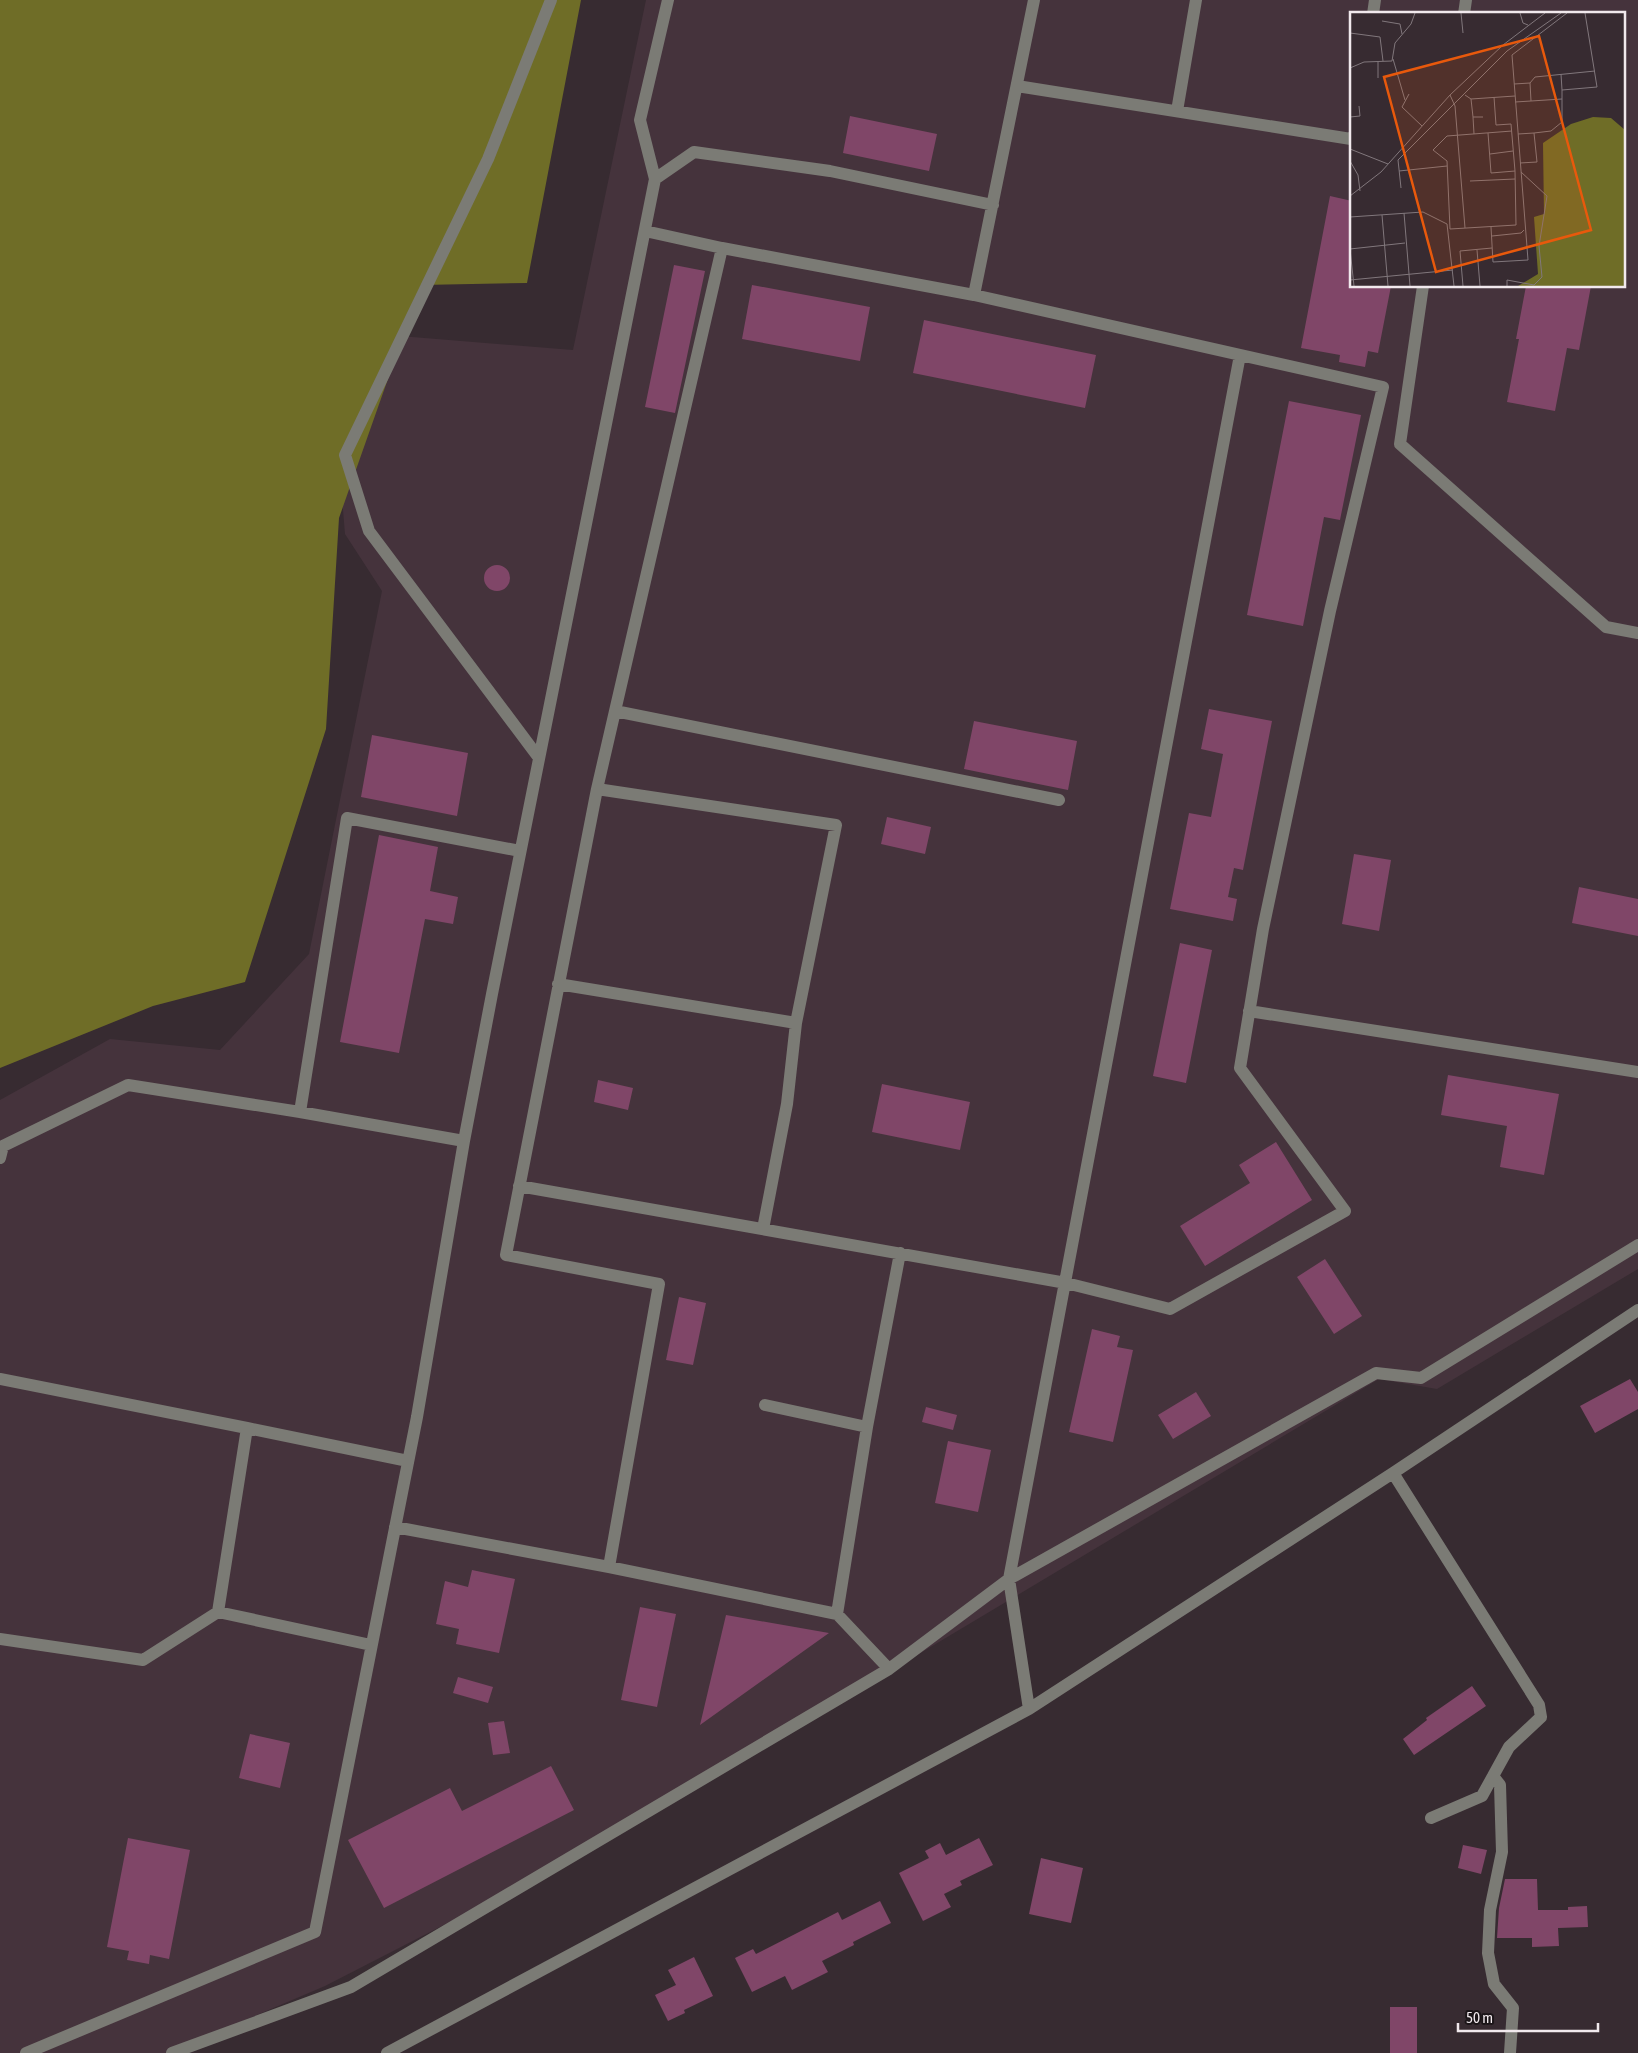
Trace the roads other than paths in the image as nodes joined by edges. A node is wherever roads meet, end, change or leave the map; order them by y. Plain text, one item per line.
1 (551, 0) edge
2 (668, 0) edge
3 (1034, 0) edge
4 (1196, 0) edge
5 (1018, 86) junction
6 (1177, 112) junction
7 (1350, 139) edge
8 (655, 179) junction
9 (993, 205) junction
10 (644, 231) junction
11 (722, 248) junction
12 (1424, 288) edge
13 (974, 294) junction
14 (1240, 355) junction
15 (1638, 633) edge
16 (615, 711) junction
17 (539, 758) junction
18 (596, 789) junction
19 (1059, 800) dead end
20 (520, 851) junction
21 (558, 984) junction
22 (1250, 1011) junction
23 (796, 1023) junction
24 (1638, 1072) edge
25 (300, 1112) junction
26 (464, 1141) junction
27 (0, 1158) edge
28 (519, 1186) junction
29 (763, 1229) junction
30 (1638, 1245) edge
31 (900, 1253) junction
32 (1066, 1283) junction
33 (1638, 1310) edge
34 (0, 1379) edge
35 (766, 1405) dead end
36 (867, 1427) junction
37 (247, 1428) junction
38 (408, 1461) junction
39 (1393, 1473) junction
40 (395, 1526) junction
41 (609, 1566) junction
42 (1009, 1579) junction
43 (218, 1612) junction
44 (837, 1614) junction
45 (0, 1639) edge
46 (370, 1646) junction
47 (889, 1669) junction
48 (1029, 1709) junction
49 (1493, 1776) junction
50 (1431, 1818) dead end
51 (26, 2053) edge
52 (172, 2053) edge
53 (387, 2053) edge
54 (1510, 2053) edge

1 - 17 street
2 - 8 street
3 - 5 street
4 - 6 street
5 - 6 street
5 - 9 street
6 - 7 street
8 - 9 street
8 - 10 street
9 - 13 street
10 - 11 street
10 - 17 street
11 - 13 street
11 - 16 street
12 - 15 street
13 - 14 street
14 - 22 street
14 - 32 street
16 - 18 street
16 - 19 street
17 - 20 street
18 - 21 street
18 - 23 street
20 - 25 street
20 - 26 street
21 - 23 street
21 - 28 street
22 - 24 street
22 - 32 street
23 - 29 street
25 - 26 street
25 - 27 street
26 - 38 street
28 - 29 street
28 - 41 street
29 - 31 street
30 - 42 street
31 - 32 street
31 - 36 street
32 - 42 street
33 - 39 street
34 - 37 street
35 - 36 street
36 - 44 street
37 - 38 street
37 - 43 street
38 - 40 street
39 - 48 street
39 - 49 street
40 - 41 street
40 - 46 street
41 - 44 street
42 - 47 street
42 - 48 street
43 - 45 street
43 - 46 street
44 - 47 street
46 - 51 street
47 - 52 street
48 - 53 street
49 - 50 street
49 - 54 street

